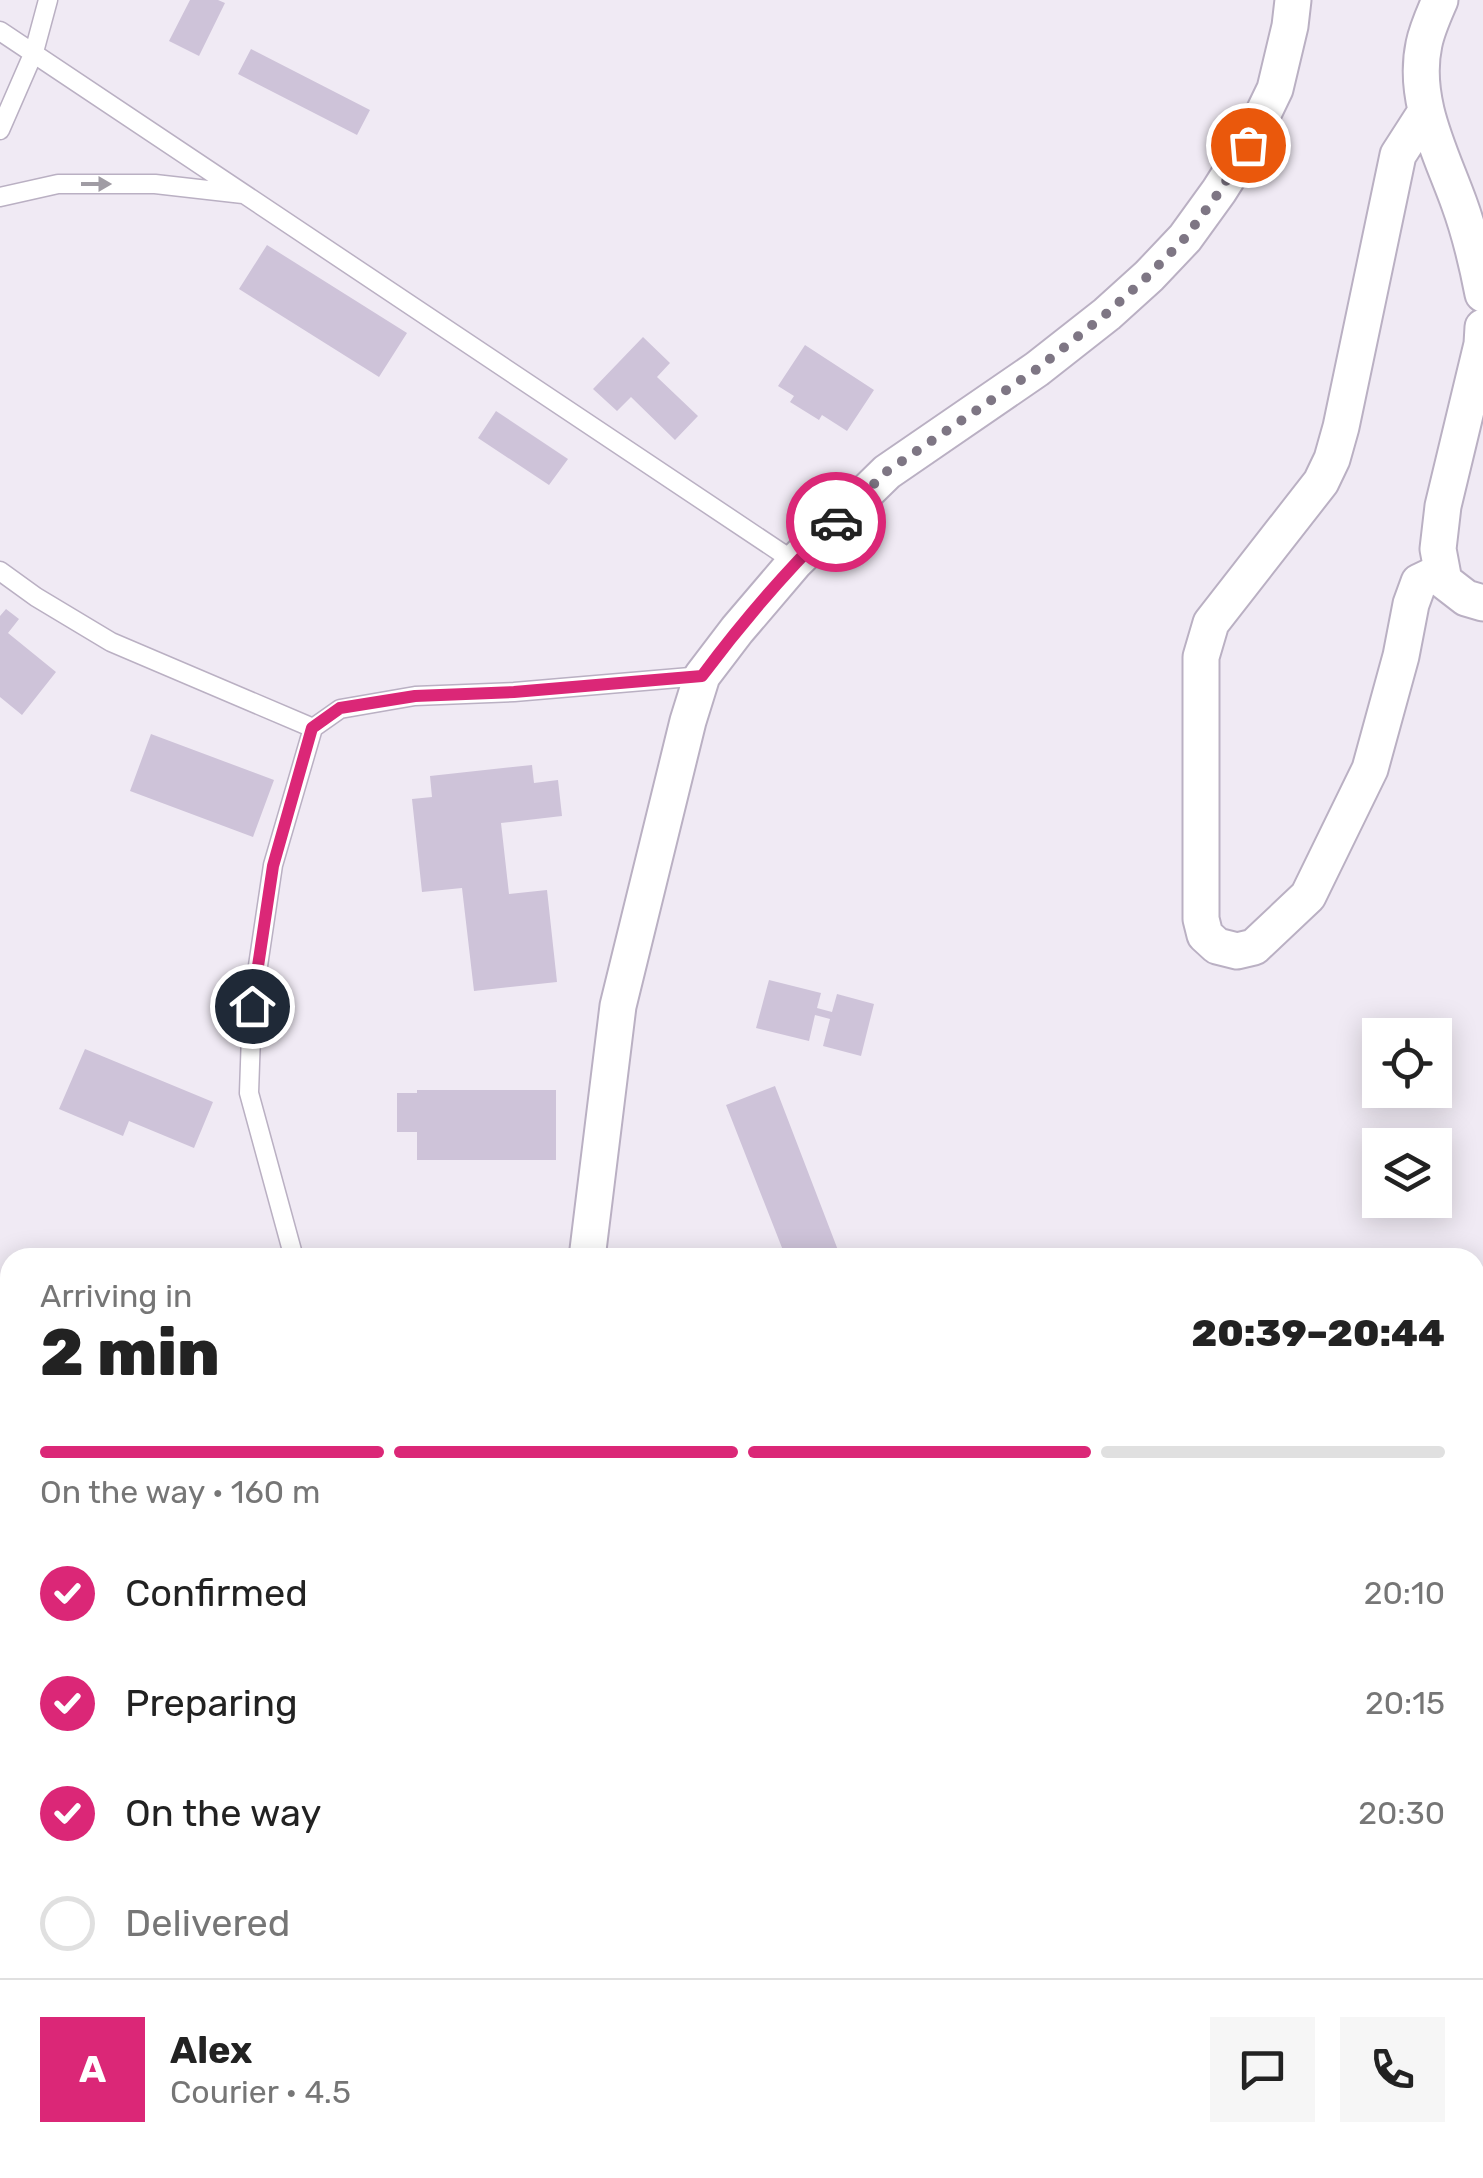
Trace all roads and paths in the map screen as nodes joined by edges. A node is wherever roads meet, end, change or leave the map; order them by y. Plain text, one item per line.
1 (48, 0) edge
2 (1293, 0) edge
3 (1440, 0) edge
4 (0, 31) edge
5 (34, 52) junction
6 (1425, 112) junction
7 (0, 130) edge
8 (248, 194) junction
9 (0, 196) edge
10 (1483, 294) edge
11 (1483, 327) edge
12 (795, 562) junction
13 (0, 571) edge
14 (1442, 571) junction
15 (1483, 602) edge
16 (702, 676) junction
17 (312, 728) junction
18 (291, 1248) edge
19 (588, 1248) edge

1 - 5 lane
2 - 12 street
3 - 6 street
4 - 5 lane
5 - 7 lane
5 - 8 lane
6 - 10 street
6 - 14 street
9 -> 8 lane
8 - 12 lane
11 - 14 street
12 - 16 street
13 - 17 lane
14 - 15 street
16 - 17 lane
16 - 19 street
17 - 18 lane

